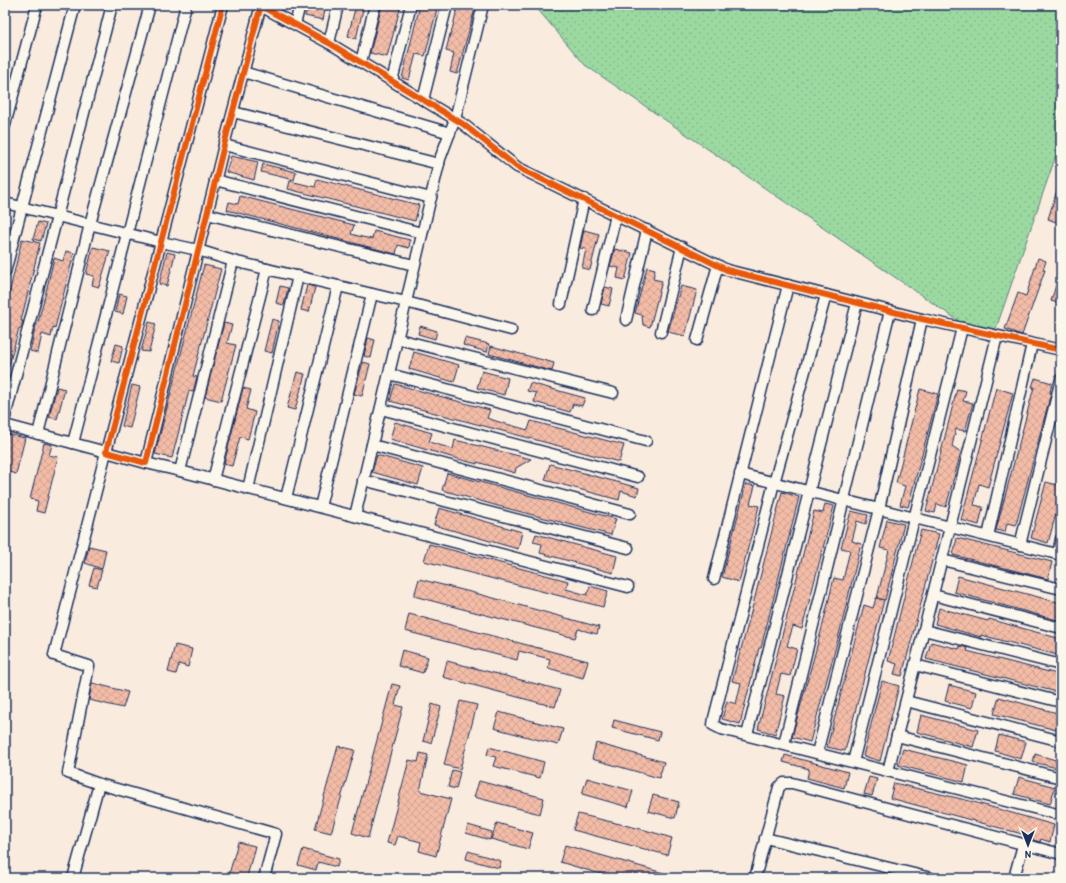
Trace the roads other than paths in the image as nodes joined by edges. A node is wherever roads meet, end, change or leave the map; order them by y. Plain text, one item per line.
1 (37, 5) edge
2 (75, 5) edge
3 (112, 5) edge
4 (150, 5) edge
5 (186, 5) edge
6 (223, 5) edge
7 (261, 5) edge
8 (300, 5) edge
9 (338, 5) edge
10 (375, 5) edge
11 (411, 5) edge
12 (447, 5) edge
13 (483, 5) edge
14 (295, 24) junction
15 (329, 43) junction
16 (361, 62) junction
17 (243, 72) junction
18 (392, 81) junction
19 (423, 100) junction
20 (233, 112) junction
21 (455, 119) junction
22 (5, 125) edge
23 (450, 133) junction
24 (224, 145) junction
25 (439, 164) junction
26 (215, 180) junction
27 (430, 198) junction
28 (584, 199) junction
29 (5, 203) edge
30 (21, 207) junction
31 (207, 214) junction
32 (616, 215) junction
33 (57, 216) junction
34 (90, 224) junction
35 (647, 230) junction
36 (126, 233) junction
37 (422, 233) junction
38 (161, 242) junction
39 (682, 247) junction
40 (198, 250) junction
41 (233, 261) junction
42 (414, 265) junction
43 (718, 265) junction
44 (266, 269) junction
45 (5, 272) edge
46 (298, 276) junction
47 (788, 285) junction
48 (338, 286) junction
49 (372, 294) junction
50 (826, 295) junction
51 (406, 302) junction
52 (857, 303) junction
53 (561, 304) dead end
54 (593, 310) dead end
55 (890, 311) junction
56 (922, 319) junction
57 (626, 320) dead end
58 (962, 328) junction
59 (511, 330) dead end
60 (661, 332) dead end
61 (997, 336) junction
62 (398, 338) junction
63 (698, 340) dead end
64 (1032, 344) junction
65 (1061, 350) edge
66 (389, 374) junction
67 (1061, 379) edge
68 (613, 393) dead end
69 (381, 409) junction
70 (5, 417) edge
71 (5, 424) edge
72 (38, 434) junction
73 (646, 441) dead end
74 (73, 443) junction
75 (372, 445) junction
76 (106, 452) junction
77 (146, 463) junction
78 (180, 471) junction
79 (740, 474) junction
80 (638, 477) dead end
81 (213, 480) junction
82 (363, 480) junction
83 (774, 483) junction
84 (248, 489) junction
85 (809, 492) junction
86 (286, 498) junction
87 (844, 500) junction
88 (320, 507) junction
89 (879, 509) junction
90 (630, 514) dead end
91 (355, 516) junction
92 (914, 518) junction
93 (950, 527) junction
94 (988, 536) junction
95 (1061, 540) edge
96 (1020, 544) junction
97 (628, 548) dead end
98 (1059, 554) edge
99 (942, 560) junction
100 (714, 579) dead end
101 (628, 587) dead end
102 (1061, 590) edge
103 (933, 595) junction
104 (1061, 628) edge
105 (924, 630) junction
106 (915, 665) junction
107 (1061, 665) edge
108 (906, 701) junction
109 (1061, 702) edge
110 (747, 736) junction
111 (897, 736) junction
112 (1061, 741) edge
113 (784, 744) junction
114 (817, 753) junction
115 (853, 762) junction
116 (888, 771) junction
117 (1061, 778) edge
118 (99, 784) junction
119 (1061, 814) edge
120 (765, 838) junction
121 (1022, 845) junction
122 (1061, 854) edge
123 (73, 878) edge
124 (264, 878) edge
125 (755, 878) edge
126 (932, 878) edge
127 (1014, 878) edge

1 - 22 street
2 - 30 street
3 - 33 street
4 - 34 street
5 - 36 street
6 - 38 street
7 - 14 street
7 - 17 street
8 - 14 street
9 - 15 street
10 - 16 street
11 - 18 street
12 - 19 street
13 - 21 street
14 - 15 street
15 - 16 street
16 - 18 street
17 - 20 street
17 - 23 street
18 - 19 street
19 - 21 street
20 - 24 street
20 - 25 street
21 - 23 street
21 - 28 street
23 - 25 street
24 - 26 street
24 - 27 street
25 - 27 street
26 - 31 street
26 - 37 street
27 - 37 street
28 - 32 street
28 - 53 street
29 - 30 street
30 - 33 street
30 - 45 street
31 - 40 street
31 - 42 street
32 - 35 street
32 - 54 street
33 - 34 street
33 - 70 street
34 - 36 street
34 - 72 street
35 - 39 street
35 - 57 street
36 - 38 street
36 - 74 street
37 - 42 street
38 - 40 street
38 - 76 street
39 - 43 street
39 - 60 street
40 - 41 street
40 - 77 street
41 - 44 street
41 - 78 street
42 - 51 street
43 - 47 street
43 - 63 street
44 - 46 street
44 - 81 street
46 - 48 street
46 - 84 street
47 - 50 street
47 - 79 street
48 - 49 street
48 - 86 street
49 - 51 street
49 - 88 street
50 - 52 street
50 - 83 street
51 - 59 street
51 - 62 street
52 - 55 street
52 - 85 street
55 - 56 street
55 - 87 street
56 - 58 street
56 - 89 street
58 - 61 street
58 - 92 street
61 - 64 street
61 - 93 street
62 - 66 street
62 - 68 street
64 - 65 street
64 - 94 street
66 - 69 street
66 - 73 street
67 - 96 street
69 - 75 street
69 - 80 street
71 - 72 street
72 - 74 street
74 - 76 street
75 - 82 street
75 - 90 street
76 - 77 street
76 - 118 street
77 - 78 street
78 - 81 street
79 - 83 street
79 - 100 street
81 - 84 street
82 - 91 street
82 - 97 street
83 - 85 street
83 - 110 street
84 - 86 street
85 - 87 street
85 - 110 street
86 - 88 street
87 - 89 street
87 - 113 street
88 - 91 street
89 - 92 street
89 - 114 street
91 - 101 street
92 - 93 street
92 - 115 street
93 - 94 street
93 - 99 street
94 - 96 street
95 - 98 street
96 - 98 street
99 - 102 street
99 - 103 street
103 - 104 street
103 - 105 street
105 - 106 street
105 - 107 street
106 - 108 street
106 - 109 street
108 - 111 street
108 - 112 street
110 - 113 street
111 - 116 street
111 - 117 street
113 - 114 street
114 - 115 street
115 - 116 street
116 - 119 street
118 - 123 street
118 - 124 street
120 - 121 street
120 - 125 street
120 - 126 street
121 - 122 street
121 - 127 street

